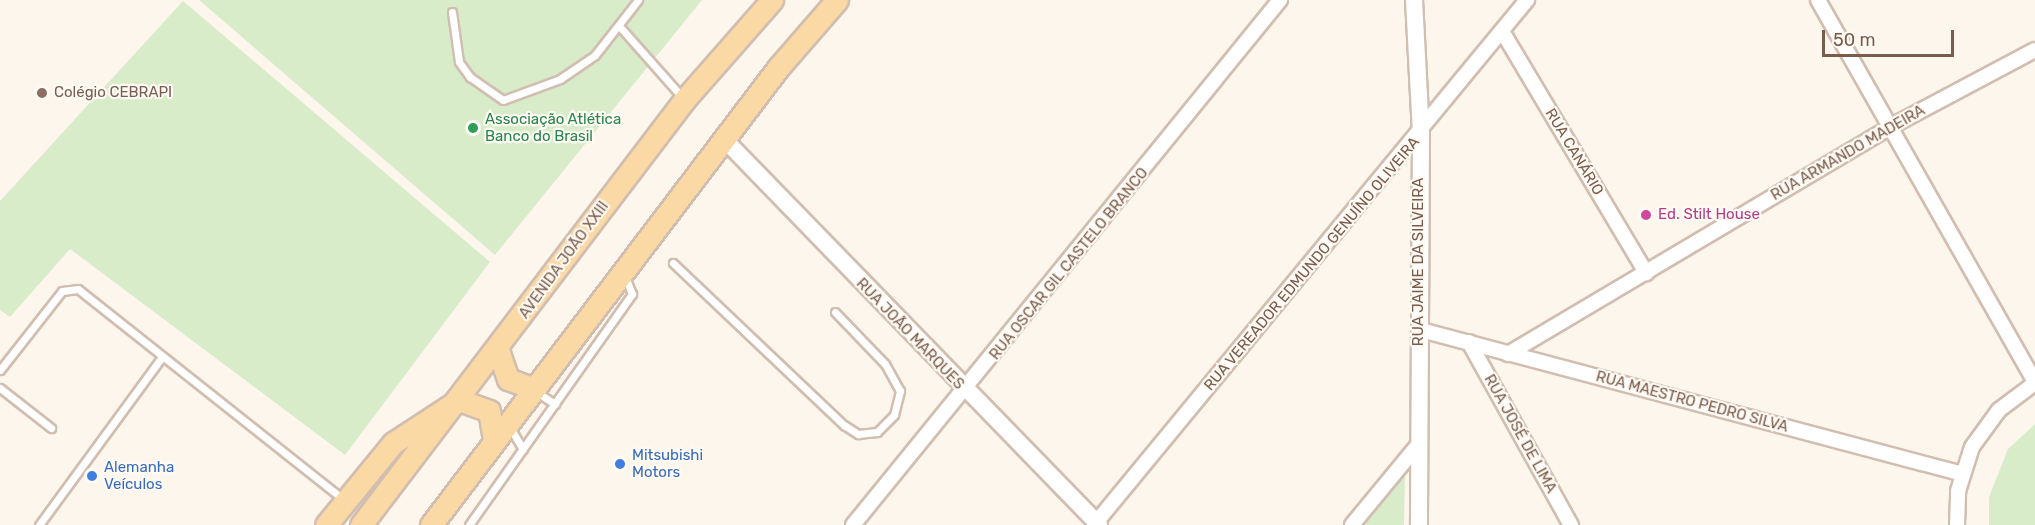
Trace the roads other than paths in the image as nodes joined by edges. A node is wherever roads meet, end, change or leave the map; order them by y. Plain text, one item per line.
1 (638, 0) edge
2 (772, 0) edge
3 (837, 0) edge
4 (1280, 0) edge
5 (1414, 0) edge
6 (1527, 0) edge
7 (1818, 0) edge
8 (453, 12) dead end
9 (621, 28) junction
10 (1502, 31) junction
11 (2035, 50) edge
12 (685, 99) junction
13 (1890, 127) junction
14 (1420, 134) junction
15 (725, 140) junction
16 (673, 263) dead end
17 (1646, 273) junction
18 (623, 275) junction
19 (835, 312) dead end
20 (1421, 330) junction
21 (1469, 342) junction
22 (498, 350) junction
23 (1508, 354) junction
24 (162, 357) junction
25 (0, 370) edge
26 (2035, 382) edge
27 (0, 388) edge
28 (532, 388) junction
29 (966, 392) junction
30 (459, 400) junction
31 (555, 404) junction
32 (507, 423) junction
33 (51, 428) dead end
34 (494, 440) junction
35 (1418, 445) junction
36 (523, 449) junction
37 (1963, 474) junction
38 (344, 500) junction
39 (1096, 524) edge
40 (39, 525) edge
41 (326, 525) edge
42 (362, 525) edge
43 (431, 525) edge
44 (469, 525) edge
45 (853, 525) edge
46 (1352, 525) edge
47 (1419, 525) edge
48 (1571, 525) edge
49 (1957, 525) edge

1 - 9 lane
2 - 12 main road, AVENIDA JOÃO XXIII
3 - 15 main road
4 - 29 street, RUA OSCAR GIL CASTELO BRANCO
5 - 14 street, RUA JAIME DA SILVEIRA
6 - 10 street, RUA VEREADOR EDMUNDO GENUÍNO OLIVEIRA
7 - 13 street
8 - 9 lane
9 - 12 lane
10 - 14 street, RUA VEREADOR EDMUNDO GENUÍNO OLIVEIRA
10 - 17 street, RUA CANÁRIO
11 - 13 street, RUA ARMANDO MADEIRA
12 - 22 main road, AVENIDA JOÃO XXIII
13 - 17 street, RUA ARMANDO MADEIRA
13 - 26 street
14 - 20 street, RUA JAIME DA SILVEIRA
14 - 39 street, RUA VEREADOR EDMUNDO GENUÍNO OLIVEIRA
15 - 18 main road
15 - 29 street, RUA JOÃO MARQUES
16 - 19 lane
17 - 23 street, RUA ARMANDO MADEIRA
18 - 28 main road
18 - 31 lane
20 - 21 street, RUA MAESTRO PEDRO SILVA
20 - 35 street, RUA JAIME DA SILVEIRA
21 - 23 street, RUA MAESTRO PEDRO SILVA
21 - 48 street, RUA JOSÉ DE LIMA
22 - 28 main road
22 - 30 main road, AVENIDA JOÃO XXIII
23 - 37 street, RUA MAESTRO PEDRO SILVA
24 - 25 lane
24 - 38 lane
24 - 40 lane
26 - 37 street
27 - 33 lane
28 - 31 lane
28 - 32 main road
29 - 39 street, RUA JOÃO MARQUES
29 - 45 street, RUA OSCAR GIL CASTELO BRANCO
30 - 34 main road
30 - 38 main road
30 - 42 main road, AVENIDA JOÃO XXIII
31 - 36 lane
32 - 34 main road
32 - 36 lane
34 - 43 main road
35 - 46 street
35 - 47 street, RUA JAIME DA SILVEIRA
36 - 44 lane
37 - 49 street
38 - 41 main road

